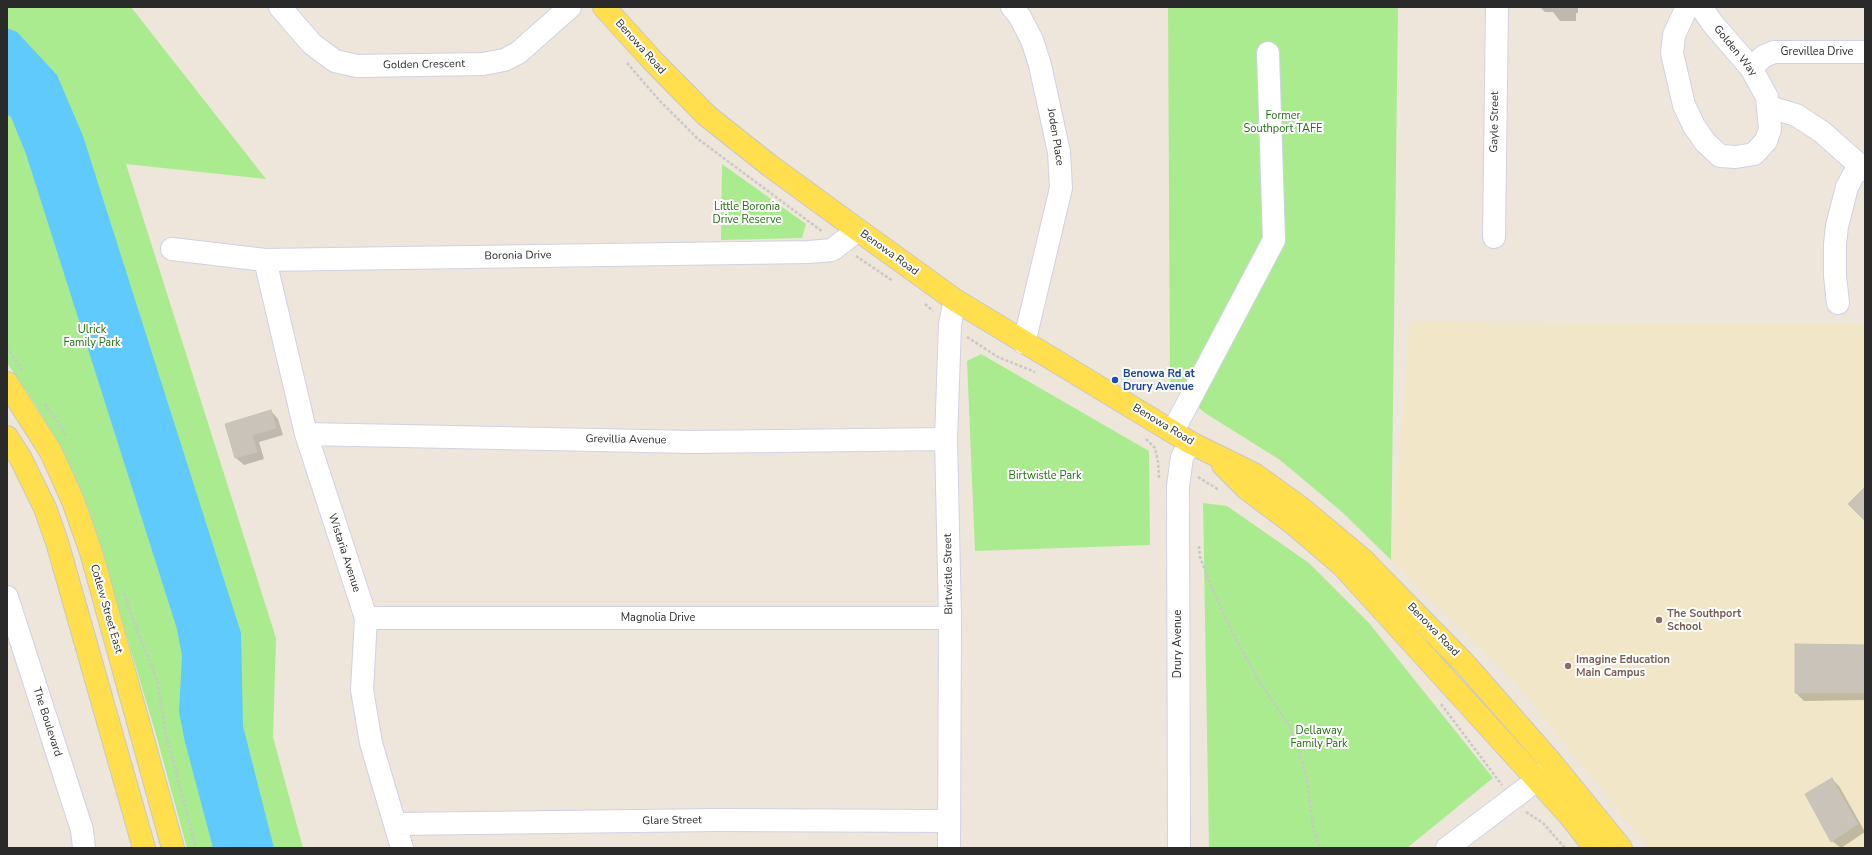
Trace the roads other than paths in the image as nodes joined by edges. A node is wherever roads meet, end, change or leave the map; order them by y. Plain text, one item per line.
1 (280, 7) edge
2 (570, 7) edge
3 (604, 7) edge
4 (1012, 7) edge
5 (1497, 7) edge
6 (1687, 7) edge
7 (1701, 7) edge
8 (1865, 52) edge
9 (1268, 53) dead end
10 (1751, 68) junction
11 (1769, 107) junction
12 (1862, 167) edge
13 (858, 230) junction
14 (1494, 237) dead end
15 (172, 249) dead end
16 (265, 260) junction
17 (955, 300) junction
18 (1838, 303) dead end
19 (1024, 343) junction
20 (7, 383) edge
21 (306, 434) junction
22 (7, 438) edge
23 (946, 439) junction
24 (1191, 442) junction
25 (8, 604) edge
26 (366, 618) junction
27 (950, 618) junction
28 (1552, 765) junction
29 (1537, 780) junction
30 (949, 821) junction
31 (396, 824) junction
32 (84, 848) edge
33 (144, 848) edge
34 (173, 848) edge
35 (402, 848) edge
36 (949, 848) edge
37 (1178, 848) edge
38 (1448, 848) edge
39 (1595, 848) edge
40 (1620, 848) edge

1 - 2 street, Golden Crescent
3 - 13 main road, Benowa Road
4 - 19 street, Joden Place
5 - 14 street, Gayle Street
6 - 11 street, Golden Way
7 - 10 street, Golden Way
8 - 10 street, Grevillea Drive
9 - 24 street, Drury Avenue
10 - 11 street, Golden Way
11 - 12 street
12 - 18 street
13 - 16 street, Boronia Drive
13 - 17 main road, Benowa Road
15 - 16 street, Boronia Drive
16 - 21 street, Wistaria Avenue
17 - 19 main road, Benowa Road
17 - 23 street, Birtwistle Street
19 - 24 main road, Benowa Road
20 - 34 main road, Cotlew Street East
21 - 23 street, Grevillia Avenue
21 - 26 street, Wistaria Avenue
22 - 33 main road
23 - 27 street, Birtwistle Street
24 - 28 main road, Benowa Road
24 - 29 main road, Benowa Road
24 - 37 street, Drury Avenue
25 - 32 street, The Boulevard
26 - 27 street, Magnolia Drive
26 - 31 street, Wistaria Avenue
27 - 30 street, Birtwistle Street
28 - 29 street
28 - 40 main road, Benowa Road
29 - 38 street
29 - 39 main road, Benowa Road
30 - 31 street, Glare Street
30 - 36 street, Birtwistle Street
31 - 35 street, Wistaria Avenue

